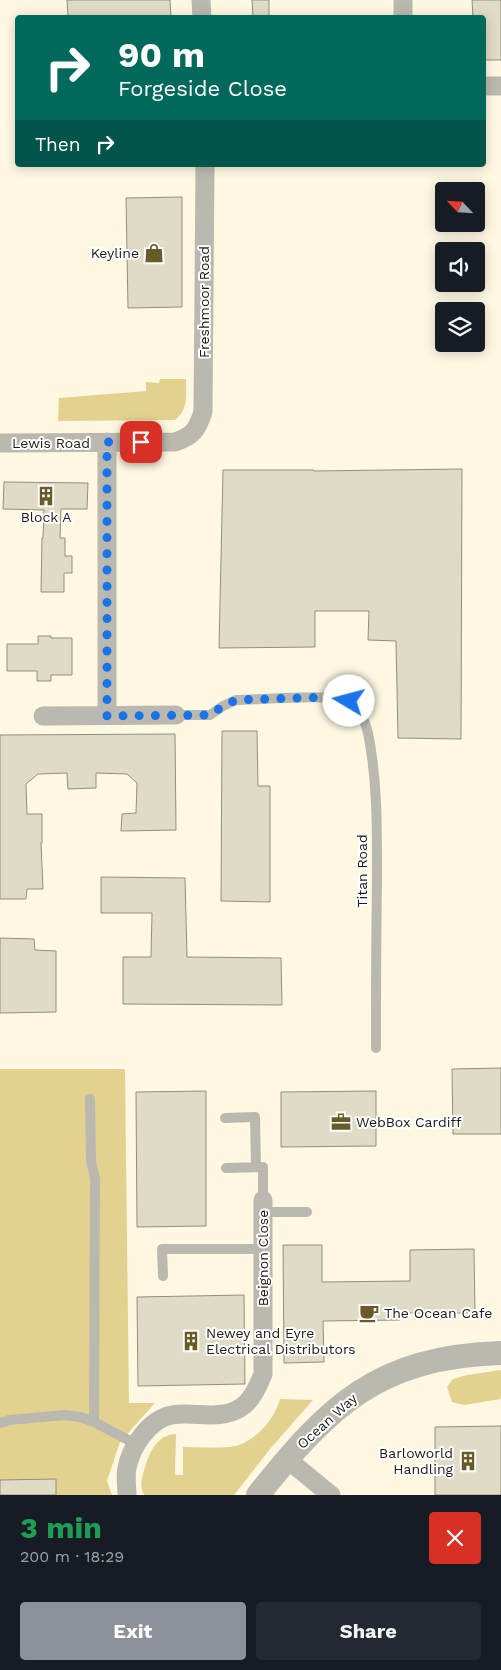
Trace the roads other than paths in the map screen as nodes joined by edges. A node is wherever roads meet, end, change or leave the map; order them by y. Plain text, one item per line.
1 (201, 0) edge
2 (403, 0) edge
3 (202, 15) edge
4 (403, 15) edge
5 (486, 86) edge
6 (501, 86) edge
7 (205, 167) edge
8 (191, 436) joint
9 (107, 442) junction
10 (0, 443) edge
11 (176, 715) joint
12 (43, 716) dead end
13 (107, 716) junction
14 (376, 1048) dead end
15 (90, 1100) dead end
16 (225, 1118) dead end
17 (226, 1168) dead end
18 (256, 1168) junction
19 (263, 1206) junction
20 (307, 1212) dead end
21 (263, 1249) junction
22 (162, 1276) dead end
23 (501, 1353) edge
24 (94, 1422) junction
25 (0, 1423) edge
26 (136, 1444) junction
27 (287, 1459) junction
28 (127, 1495) edge
29 (258, 1495) edge
30 (331, 1495) edge

1 - 3 street
2 - 4 street
5 - 6 street
7 - 8 street, Freshmoor Road
8 - 9 street, Lewis Road
9 - 10 street, Lewis Road
9 - 13 street
11 - 13 street
11 - 14 lane, Titan Road
12 - 13 street
15 - 24 lane
16 - 18 lane
17 - 18 lane
18 - 19 lane
19 - 20 lane
19 - 21 street, Beignon Close
21 - 22 lane
21 - 26 street, Beignon Close
23 - 27 street, Ocean Way
24 - 25 lane
24 - 26 lane
26 - 28 street, Beignon Close
27 - 29 street, Ocean Way
27 - 30 street

